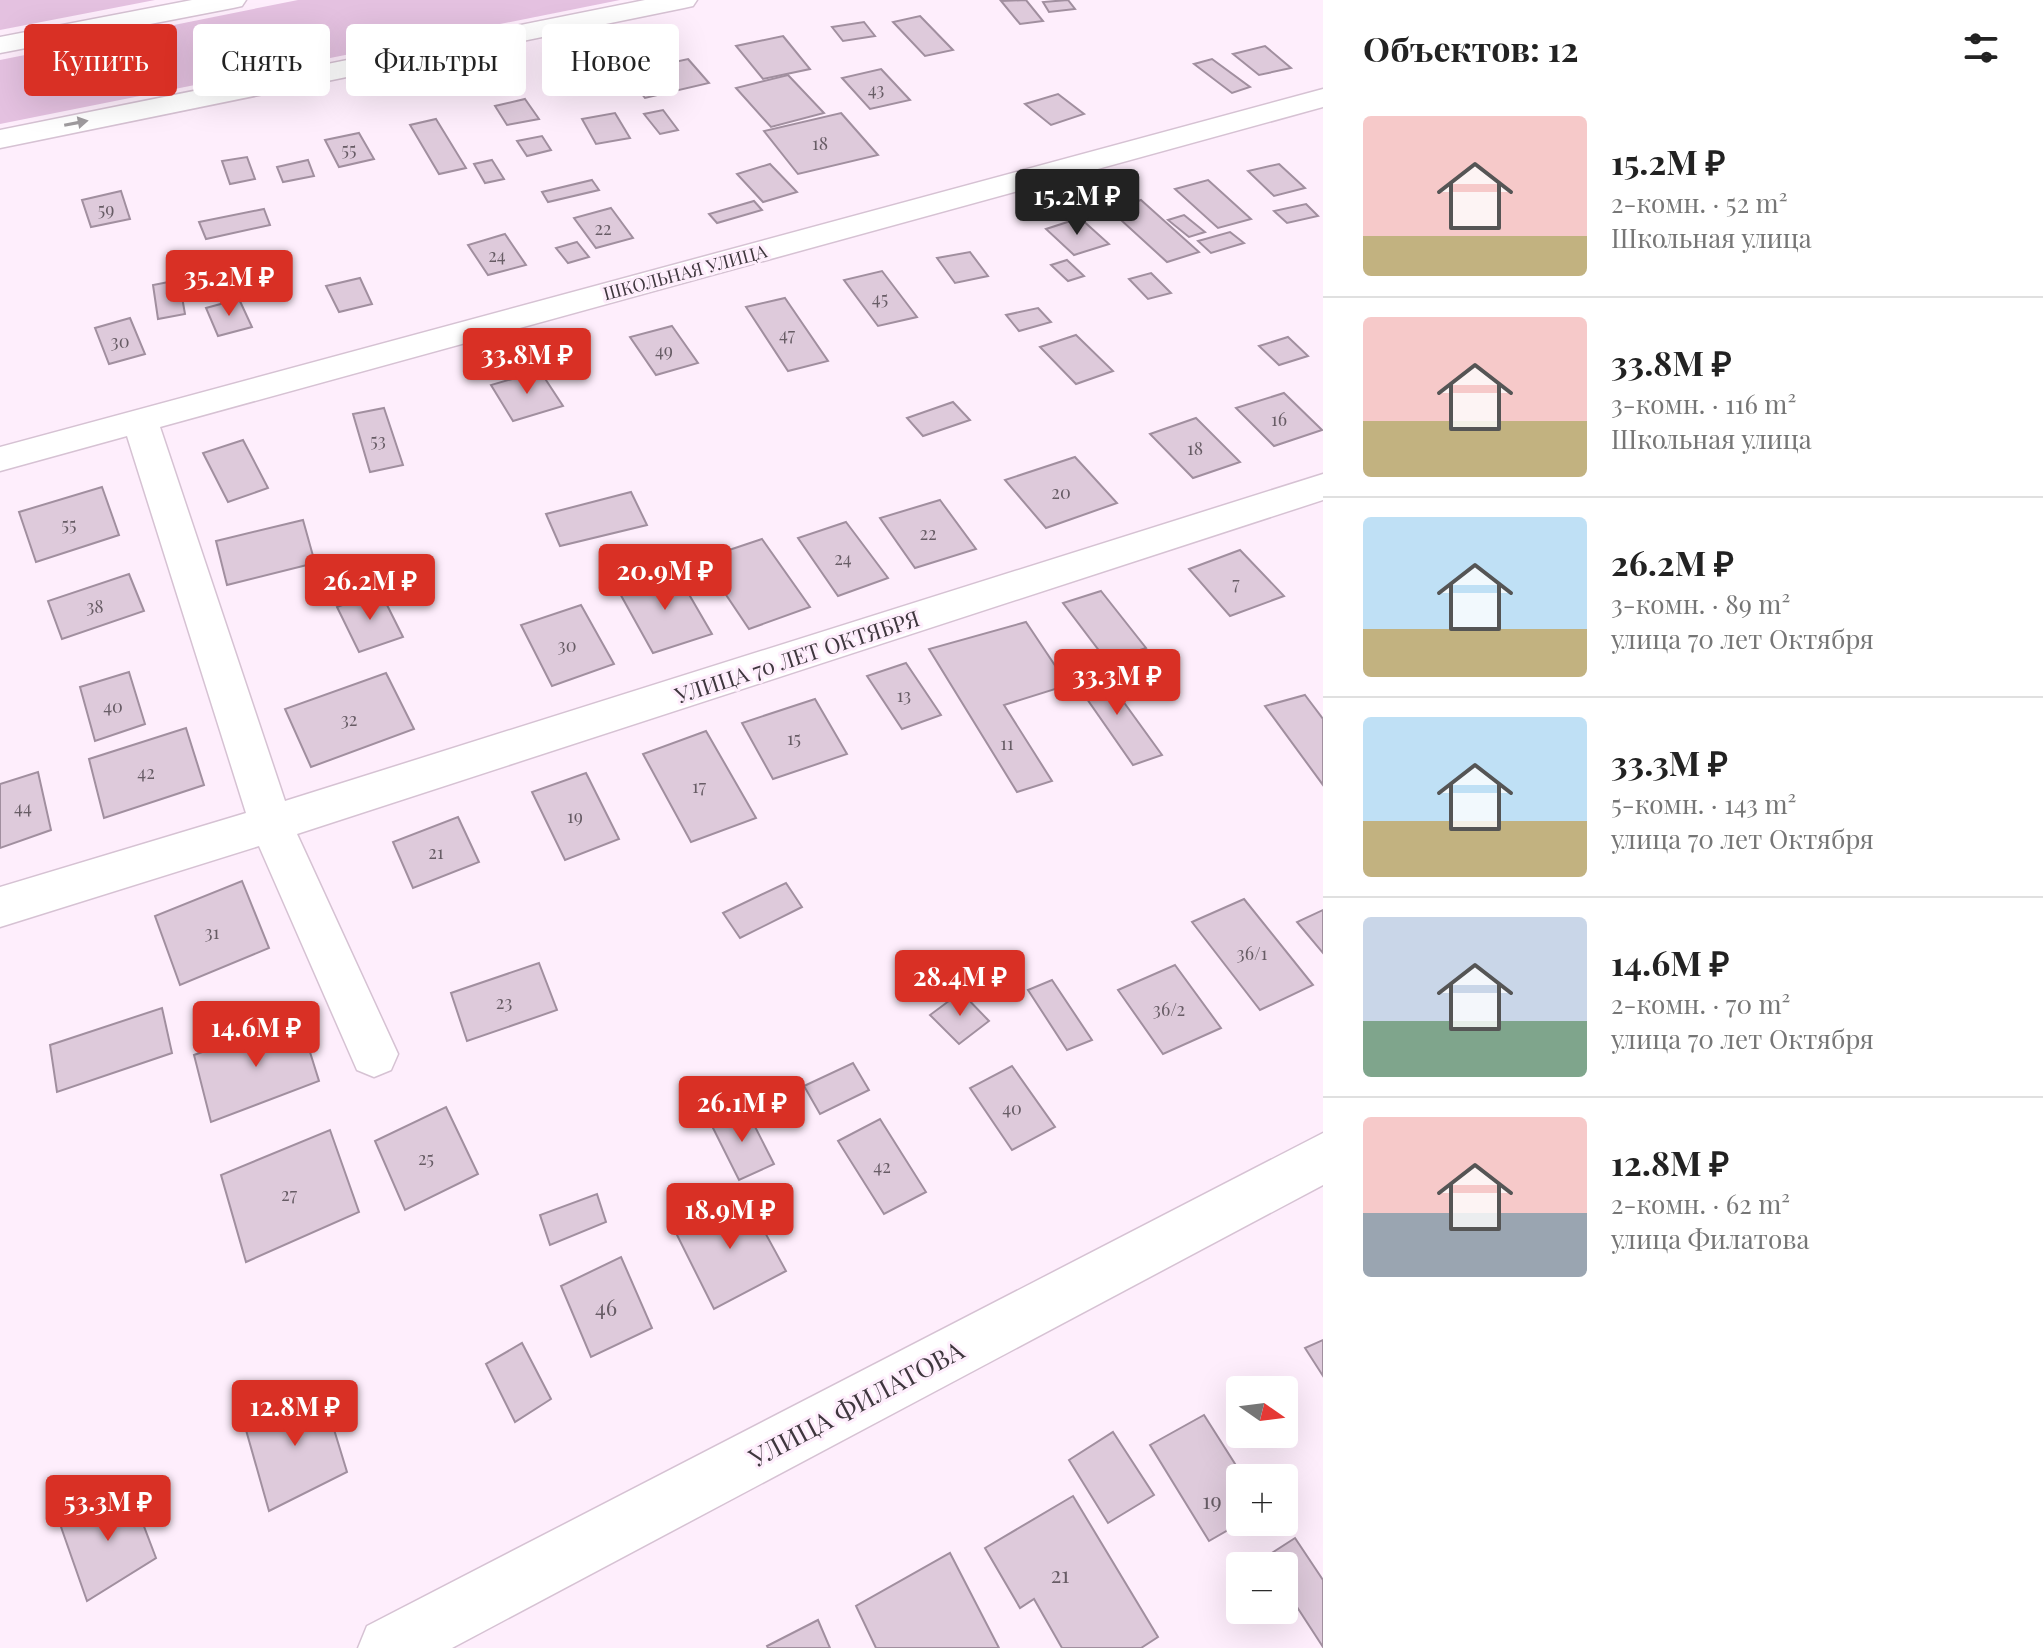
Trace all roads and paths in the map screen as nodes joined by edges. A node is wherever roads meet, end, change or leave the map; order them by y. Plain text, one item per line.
1 (233, 0) edge
2 (684, 0) edge
3 (0, 45) edge
4 (1323, 98) edge
5 (0, 139) edge
6 (140, 421) junction
7 (0, 459) edge
8 (1323, 487) edge
9 (271, 824) junction
10 (0, 907) edge
11 (374, 1054) dead end
12 (1323, 1158) edge
13 (389, 1648) edge

1 - 3 street
5 -> 2 street
4 - 6 street, ШКОЛЬНАЯ УЛИЦА
6 - 7 street, ШКОЛЬНАЯ УЛИЦА
6 - 9 street
8 - 9 street, УЛИЦА 70 ЛЕТ ОКТЯБРЯ
9 - 10 street, УЛИЦА 70 ЛЕТ ОКТЯБРЯ
9 - 11 street
12 - 13 street, УЛИЦА ФИЛАТОВА

